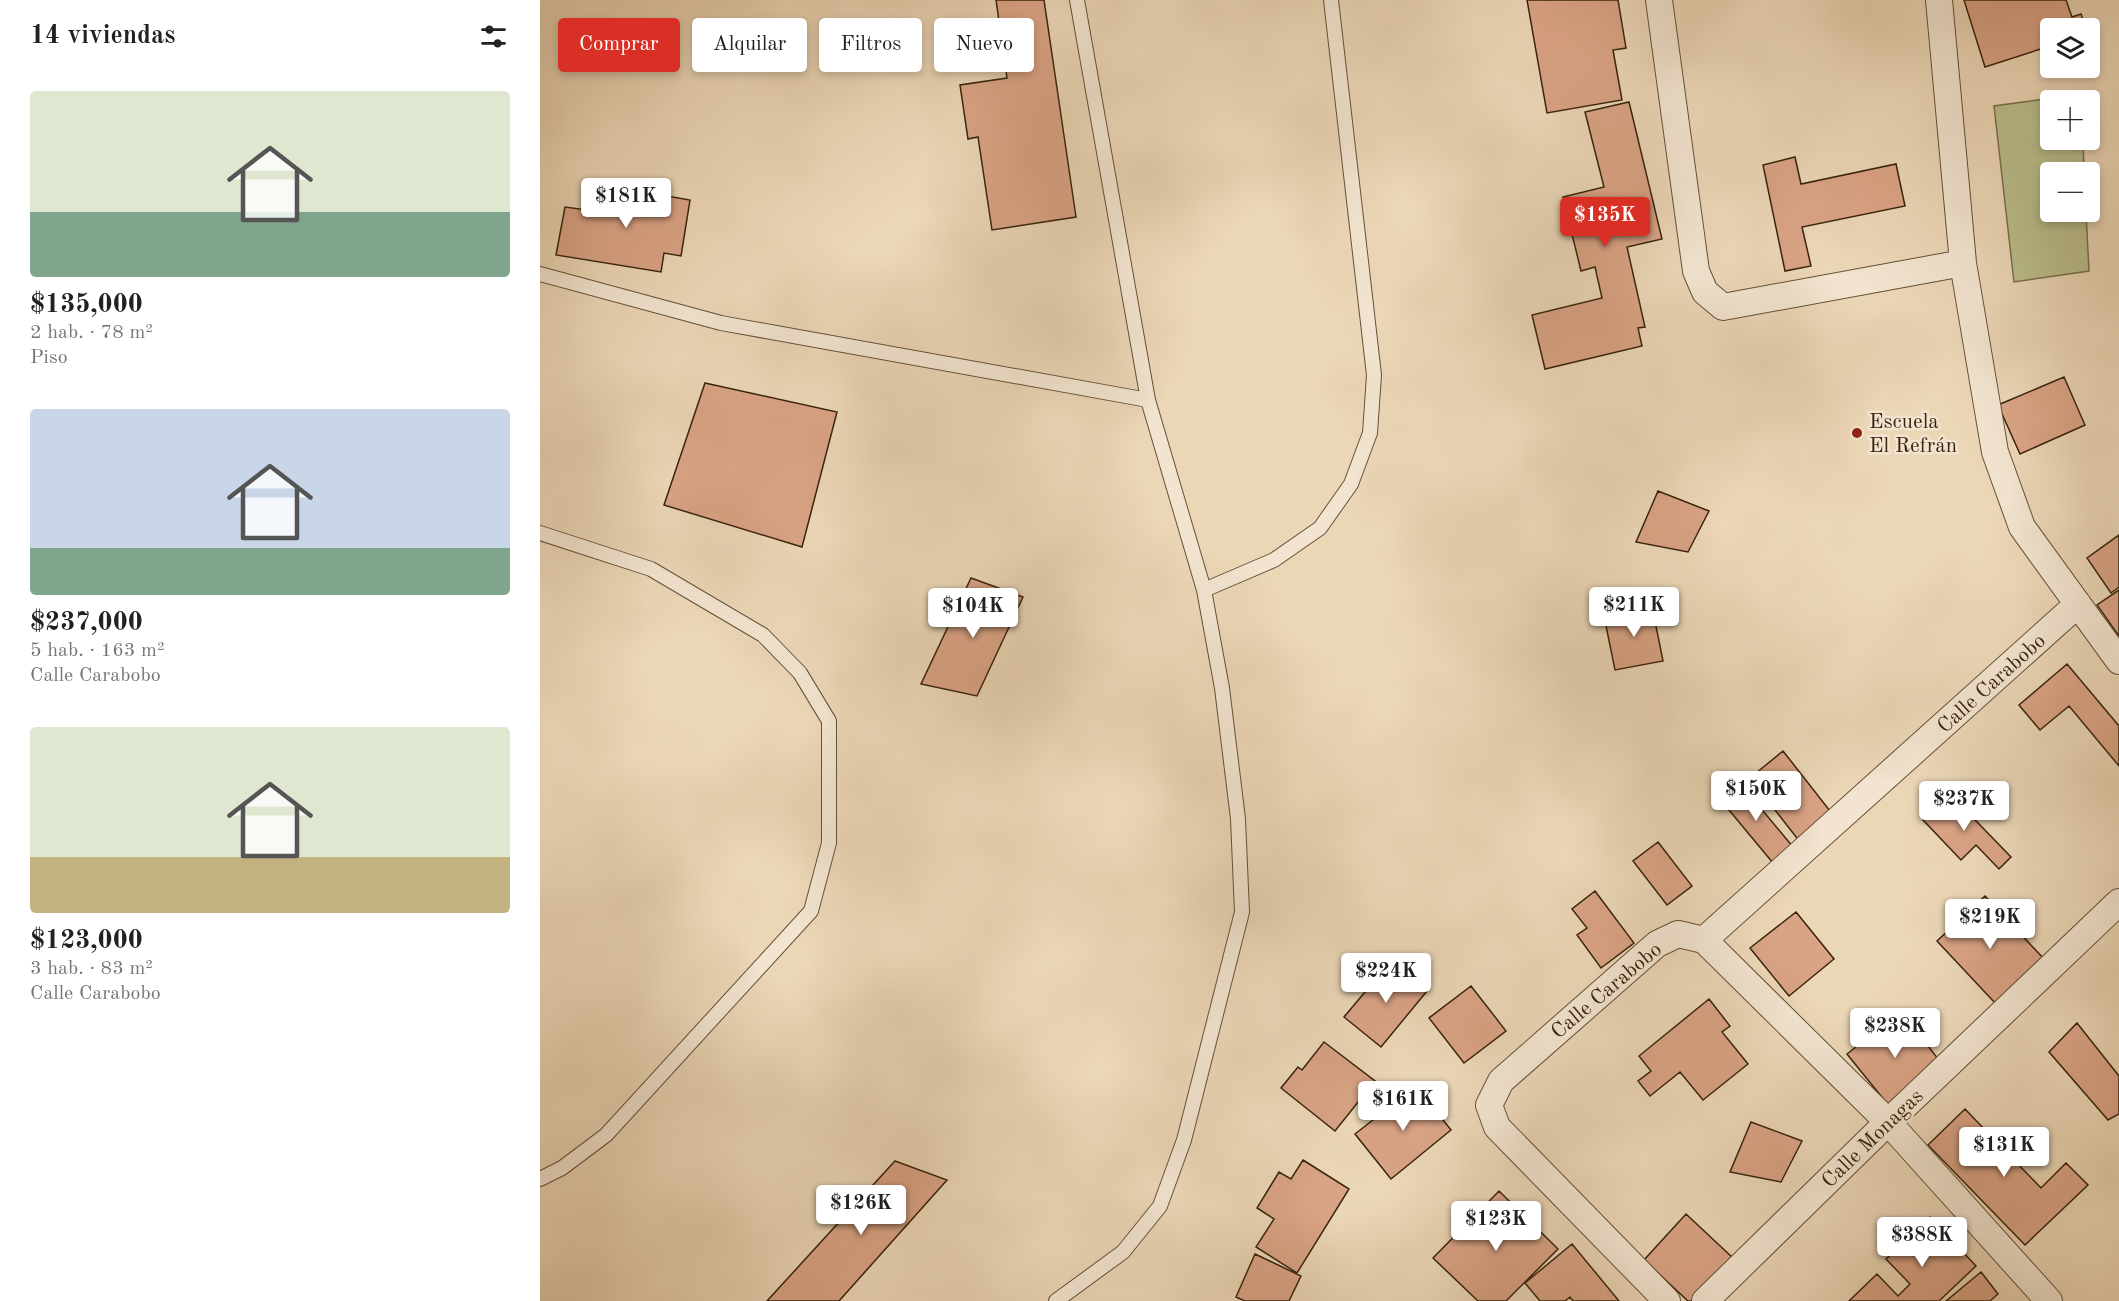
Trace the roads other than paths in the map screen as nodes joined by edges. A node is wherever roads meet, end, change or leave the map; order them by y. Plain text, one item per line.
1 (1077, 0) edge
2 (1331, 0) edge
3 (1659, 0) edge
4 (1939, 0) edge
5 (1962, 263) junction
6 (540, 274) edge
7 (1148, 400) junction
8 (540, 533) edge
9 (1204, 590) junction
10 (2078, 604) junction
11 (2119, 661) edge
12 (2119, 902) edge
13 (1704, 940) junction
14 (1887, 1122) junction
15 (540, 1179) edge
16 (1056, 1301) edge
17 (1667, 1301) edge
18 (1705, 1301) edge
19 (2049, 1301) edge

1 - 7 lane
2 - 9 lane
3 - 5 street
4 - 5 street
5 - 10 street
6 - 7 lane
7 - 9 lane
8 - 15 lane
9 - 16 lane
10 - 11 street
10 - 13 street, Calle Carabobo
12 - 14 street, Calle Monagas
13 - 14 street
13 - 17 street, Calle Carabobo
14 - 18 street, Calle Monagas
14 - 19 street

